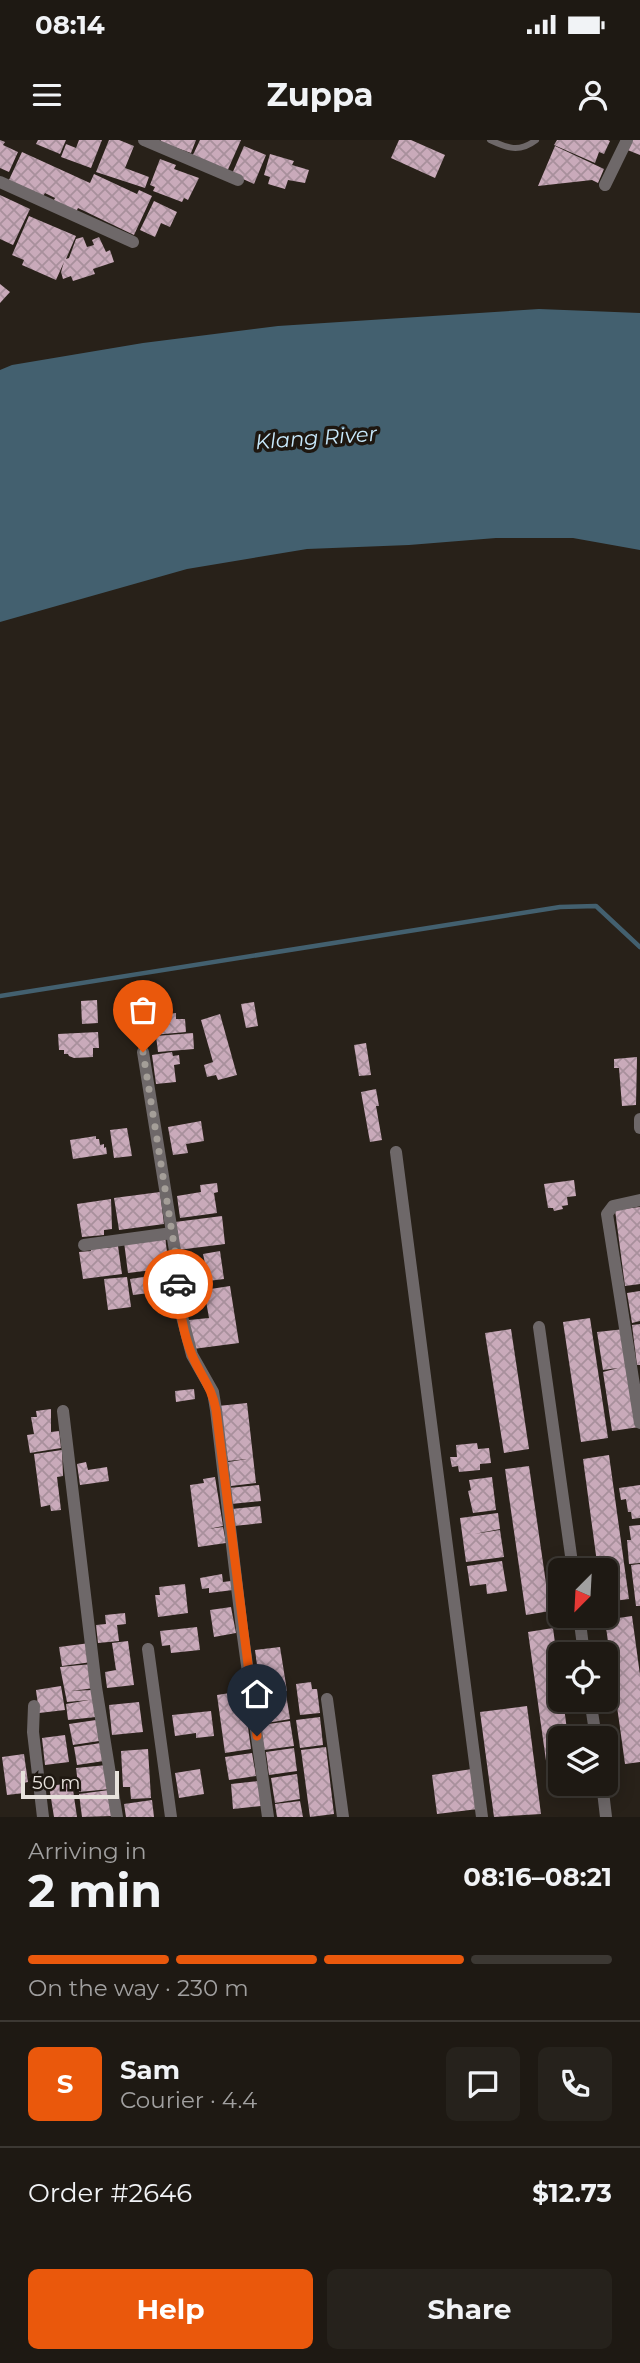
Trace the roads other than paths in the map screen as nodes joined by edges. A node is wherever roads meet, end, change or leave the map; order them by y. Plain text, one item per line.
1 (144, 140) edge
2 (490, 140) edge
3 (536, 140) edge
4 (627, 140) edge
5 (238, 180) dead end
6 (0, 182) edge
7 (606, 185) dead end
8 (133, 242) dead end
9 (143, 1052) dead end
10 (640, 1119) edge
11 (640, 1128) edge
12 (396, 1152) dead end
13 (640, 1200) edge
14 (172, 1233) junction
15 (84, 1245) dead end
16 (539, 1327) dead end
17 (63, 1411) dead end
18 (640, 1423) edge
19 (571, 1558) edge
20 (148, 1649) dead end
21 (327, 1699) dead end
22 (34, 1706) dead end
23 (604, 1796) edge
24 (43, 1817) edge
25 (117, 1817) edge
26 (171, 1817) edge
27 (268, 1817) edge
28 (343, 1817) edge
29 (482, 1817) edge
30 (606, 1817) edge

1 - 5 street
2 - 3 lane
4 - 7 street
6 - 8 street
9 - 14 street
10 - 11 street
12 - 29 street
13 - 18 street
14 - 15 street
14 - 27 street
16 - 19 street
17 - 25 street
20 - 26 street
21 - 28 street
22 - 24 street
23 - 30 street

